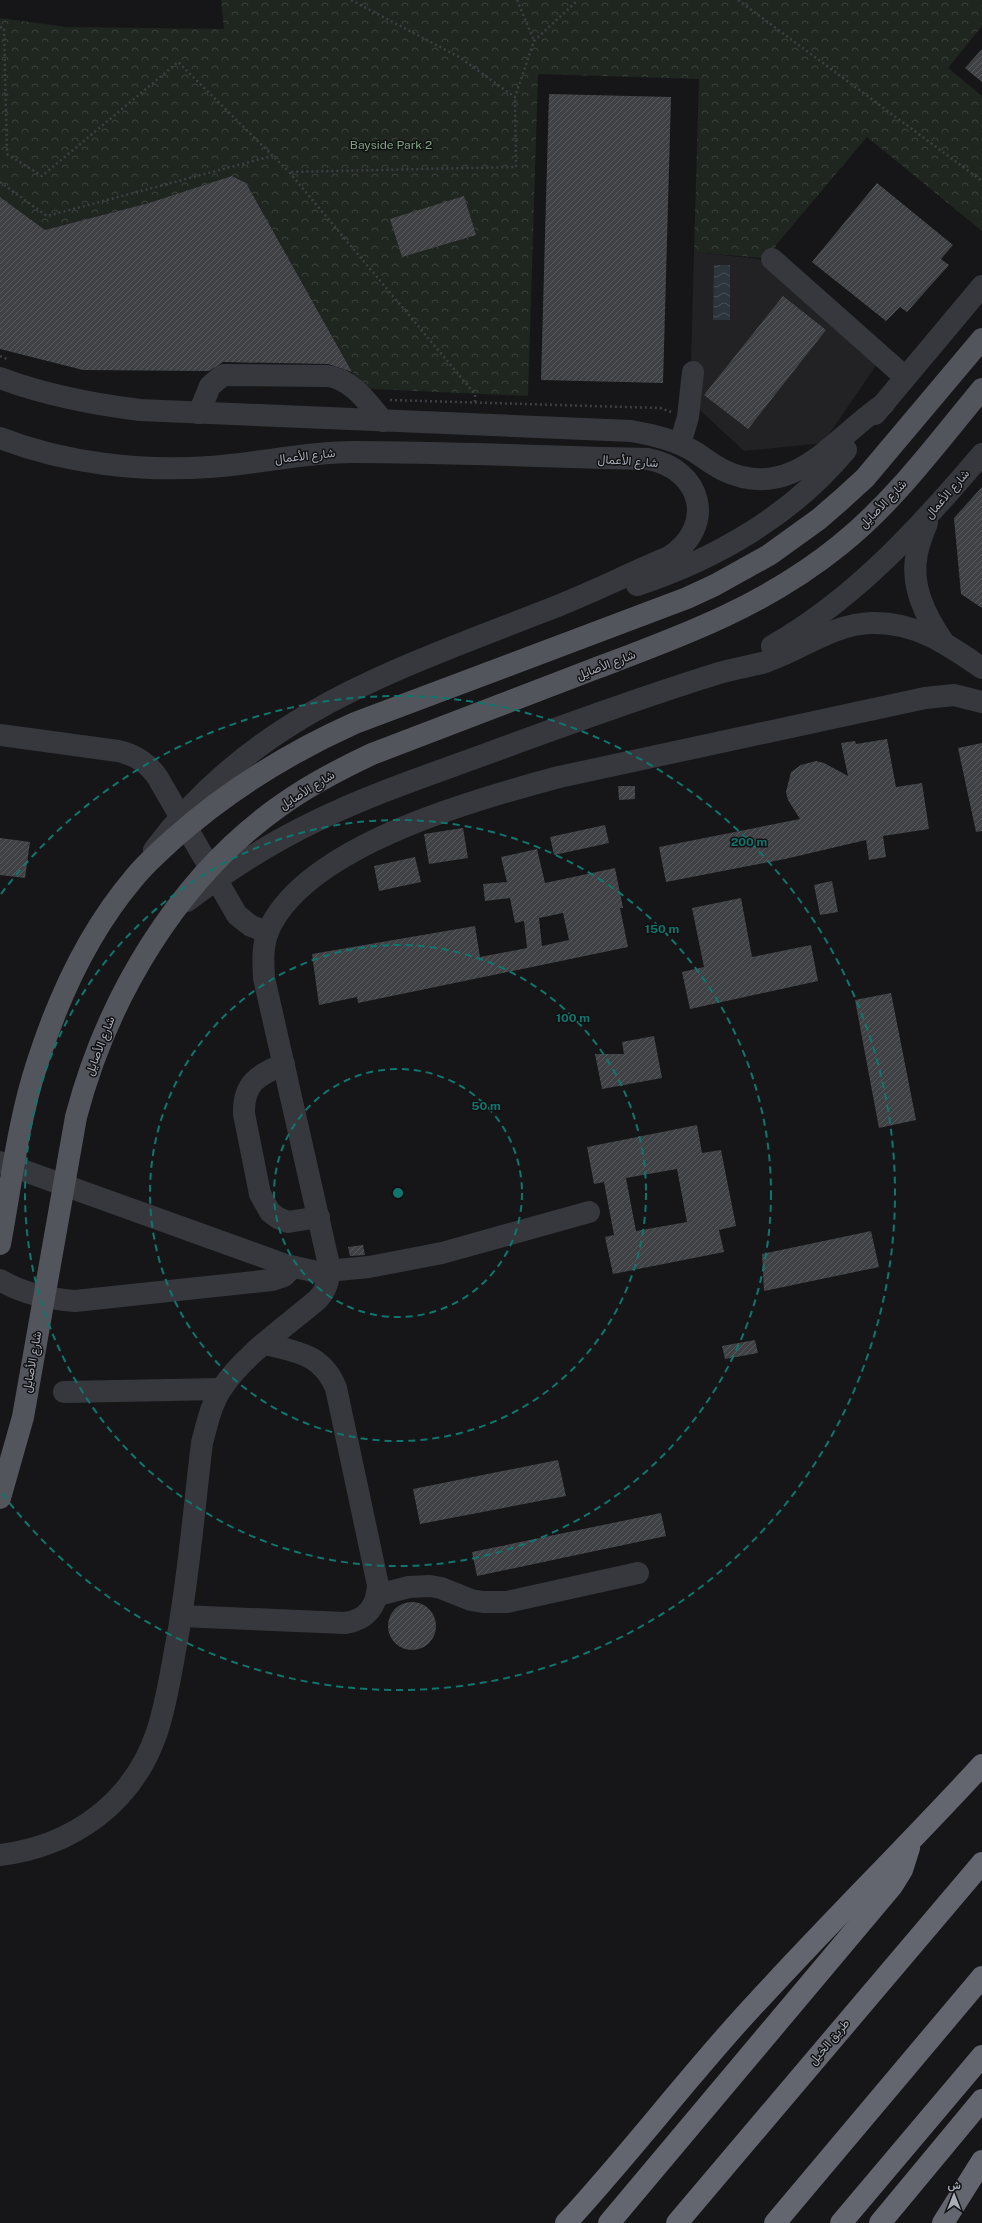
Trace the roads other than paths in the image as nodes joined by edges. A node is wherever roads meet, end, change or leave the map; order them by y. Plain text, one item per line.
1 (772, 259) dead end
2 (982, 286) edge
3 (982, 339) edge
4 (693, 372) dead end
5 (905, 377) junction
6 (0, 378) edge
7 (982, 389) edge
8 (884, 404) junction
9 (199, 413) junction
10 (383, 421) junction
11 (0, 438) edge
12 (680, 444) junction
13 (982, 454) edge
14 (929, 517) junction
15 (553, 608) junction
16 (942, 640) junction
17 (982, 668) edge
18 (718, 673) junction
19 (982, 702) edge
20 (0, 735) edge
21 (134, 877) junction
22 (179, 907) junction
23 (268, 932) junction
24 (284, 1064) junction
25 (0, 1162) edge
26 (589, 1212) dead end
27 (319, 1217) junction
28 (0, 1244) edge
29 (292, 1267) junction
30 (330, 1272) junction
31 (0, 1280) edge
32 (266, 1344) junction
33 (221, 1389) junction
34 (64, 1392) dead end
35 (0, 1498) edge
36 (638, 1573) dead end
37 (378, 1595) junction
38 (181, 1616) junction
39 (982, 1765) edge
40 (910, 1843) junction
41 (0, 1855) edge
42 (982, 1863) edge
43 (982, 1977) edge
44 (982, 2056) edge
45 (982, 2100) edge
46 (982, 2161) edge
47 (566, 2223) edge
48 (609, 2223) edge
49 (677, 2223) edge
50 (775, 2223) edge
51 (841, 2223) edge
52 (880, 2223) edge
53 (943, 2223) edge

1 - 5 street
2 - 5 street
3 - 21 main road
4 - 12 street
5 - 8 street
6 - 9 street
7 - 22 main road, شارع الأصايل
8 - 12 street
8 - 15 street
9 - 10 street
9 - 10 street
10 - 12 street
11 - 15 street, شارع الأعمال
13 - 14 street, شارع الأعمال
14 - 16 street
14 - 18 street, شارع الأعمال
15 - 21 street
16 - 17 street
16 - 18 street
18 - 22 street
19 - 23 street
20 - 23 street
21 - 28 main road
22 - 35 main road, شارع الأصايل
23 - 24 street
24 - 27 street
24 - 27 street
25 - 29 street
26 - 30 street
27 - 30 street
29 - 30 street
29 - 31 street
30 - 32 street
32 - 33 street
32 - 37 street
33 - 34 street
33 - 38 street
36 - 37 street
37 - 38 street
38 - 41 street
39 - 40 highway
40 - 47 highway
40 - 48 highway
42 - 49 highway, طريق الخيل
43 - 50 highway
44 - 51 highway
45 - 52 highway
46 - 53 highway

